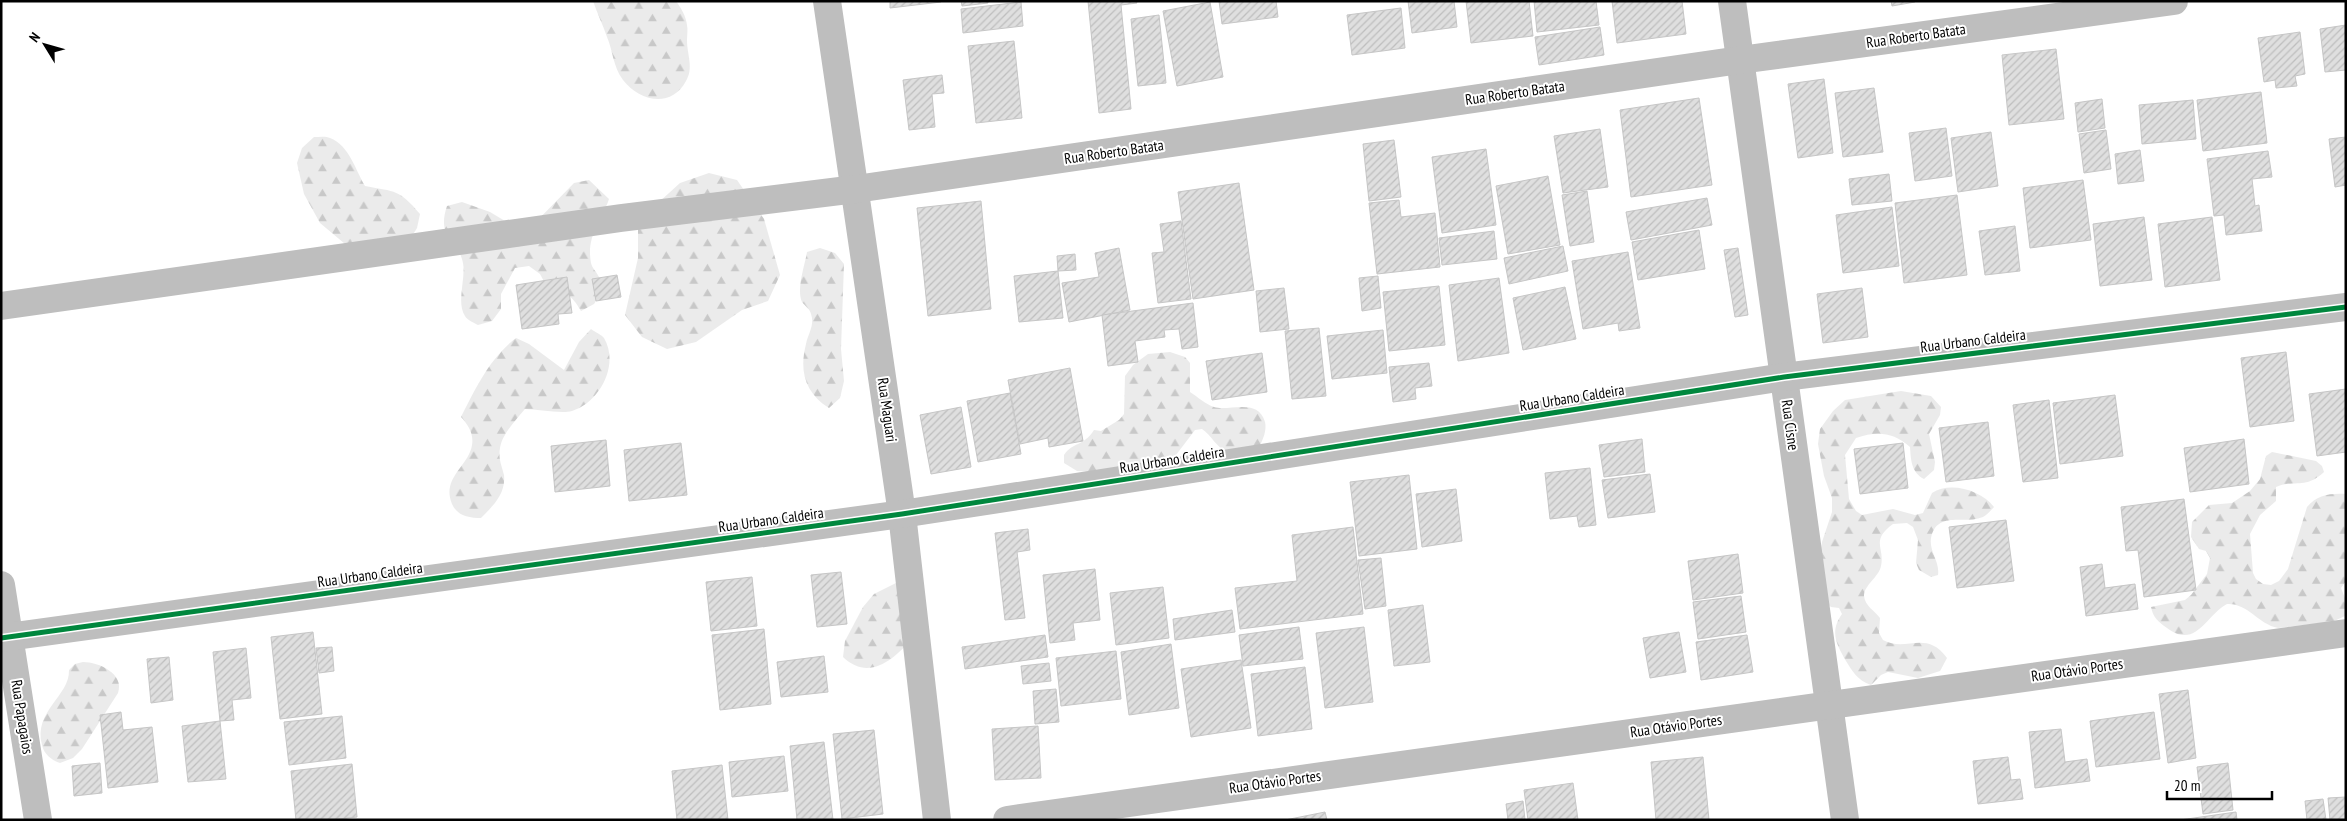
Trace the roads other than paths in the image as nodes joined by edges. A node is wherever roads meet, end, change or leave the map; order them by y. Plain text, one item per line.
1 (827, 1) edge
2 (1732, 1) edge
3 (2174, 1) edge
4 (1740, 60) junction
5 (856, 189) junction
6 (1, 306) edge
7 (2346, 308) edge
8 (1784, 377) junction
9 (902, 514) junction
10 (1, 585) edge
11 (2346, 633) edge
12 (6, 638) edge
13 (1829, 705) junction
14 (38, 820) edge
15 (937, 820) edge
16 (1007, 820) edge
17 (1844, 820) edge

1 - 5 street, Rua Maguari
2 - 4 street, Rua Cisne
3 - 4 street, Rua Roberto Batata
4 - 5 street, Rua Roberto Batata
4 - 8 street, Rua Cisne
5 - 6 street, Rua Roberto Batata
5 - 9 street, Rua Maguari
7 - 8 street, Rua Urbano Caldeira
8 - 9 street, Rua Urbano Caldeira
8 - 13 street, Rua Cisne
9 - 12 street, Rua Urbano Caldeira
9 - 15 street, Rua Maguari
10 - 12 street, Rua Papagaios
11 - 13 street, Rua Otávio Portes
12 - 14 street, Rua Papagaios
13 - 16 street, Rua Otávio Portes
13 - 17 street, Rua Cisne

